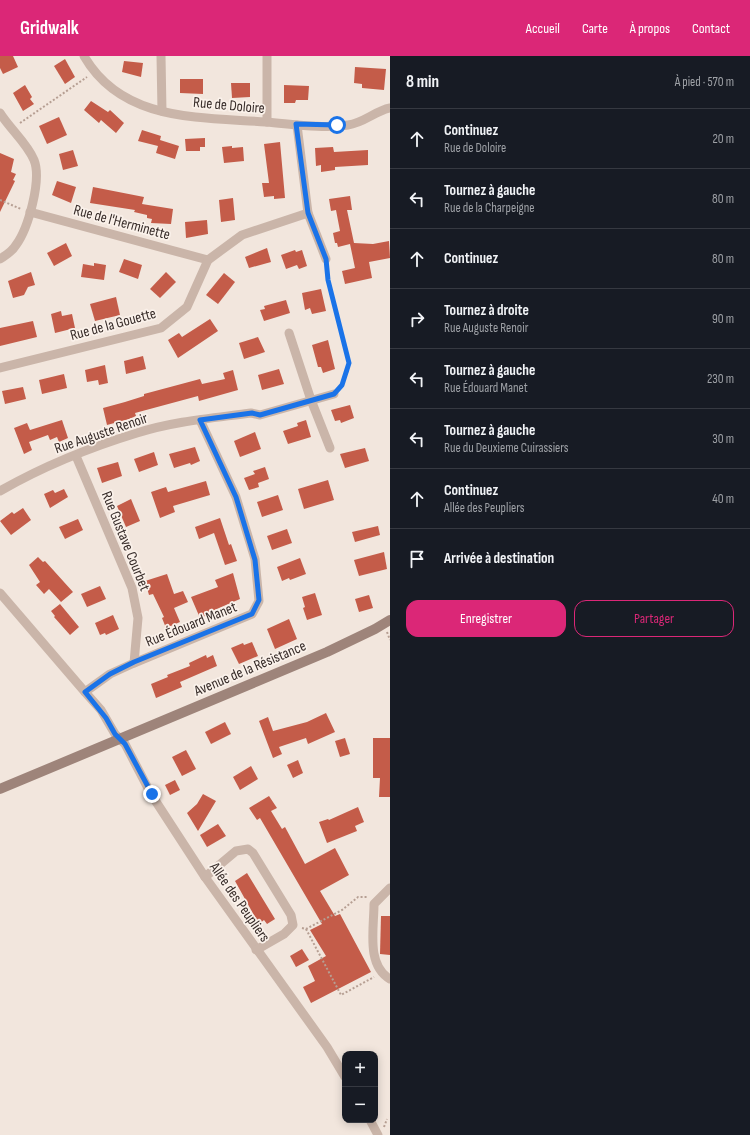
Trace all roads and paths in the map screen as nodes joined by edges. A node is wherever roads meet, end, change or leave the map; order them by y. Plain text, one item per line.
1 (84, 56) edge
2 (161, 56) edge
3 (267, 56) edge
4 (94, 72) junction
5 (390, 108) edge
6 (162, 111) junction
7 (0, 113) edge
8 (267, 122) junction
9 (296, 124) junction
10 (11, 129) junction
11 (0, 200) edge
12 (30, 212) junction
13 (308, 213) junction
14 (0, 259) edge
15 (326, 259) joint
16 (208, 260) junction
17 (289, 333) dead end
18 (0, 368) edge
19 (334, 394) joint
20 (311, 400) junction
21 (200, 420) junction
22 (330, 448) dead end
23 (76, 456) junction
24 (0, 491) edge
25 (0, 593) edge
26 (390, 620) edge
27 (134, 662) junction
28 (85, 692) junction
29 (120, 738) junction
30 (0, 789) edge
31 (205, 877) junction
32 (390, 888) edge
33 (376, 902) junction
34 (293, 924) junction
35 (306, 929) junction
36 (256, 950) junction
37 (381, 974) junction
38 (390, 979) edge
39 (342, 1072) edge
40 (372, 1123) edge
41 (378, 1135) edge

1 - 4 street, Rue de Doloire
2 - 6 street
3 - 8 street
4 - 6 street, Rue de Doloire
4 - 10 path
5 - 9 street, Rue de Doloire
6 - 8 street, Rue de Doloire
7 - 10 street
8 - 9 street, Rue de Doloire
9 - 13 street
10 - 12 street
11 - 12 path
12 - 14 street
12 - 16 street, Rue de l'Herminette
13 - 15 street
13 - 16 street
15 - 19 path
16 - 18 street, Rue de la Gouette
17 - 20 street
19 - 20 street, Rue Auguste Renoir
20 - 21 street, Rue Auguste Renoir
20 - 22 street
21 - 23 street, Rue Auguste Renoir
21 - 27 street, Rue Édouard Manet
23 - 24 street, Rue Auguste Renoir
23 - 27 street, Rue Gustave Courbet
25 - 28 street, Allée des Peupliers
26 - 29 main road, Avenue de la Résistance
27 - 28 street, Rue Édouard Manet
28 - 29 street, Allée des Peupliers
29 - 30 main road, Avenue de la Résistance
29 - 31 street, Allée des Peupliers
31 - 34 street
31 - 36 street, Allée des Peupliers
32 - 33 street
33 - 35 path
33 - 37 street
34 - 35 path
34 - 36 street
35 - 37 path
36 - 39 street, Allée des Peupliers
37 - 38 street
40 - 41 street

